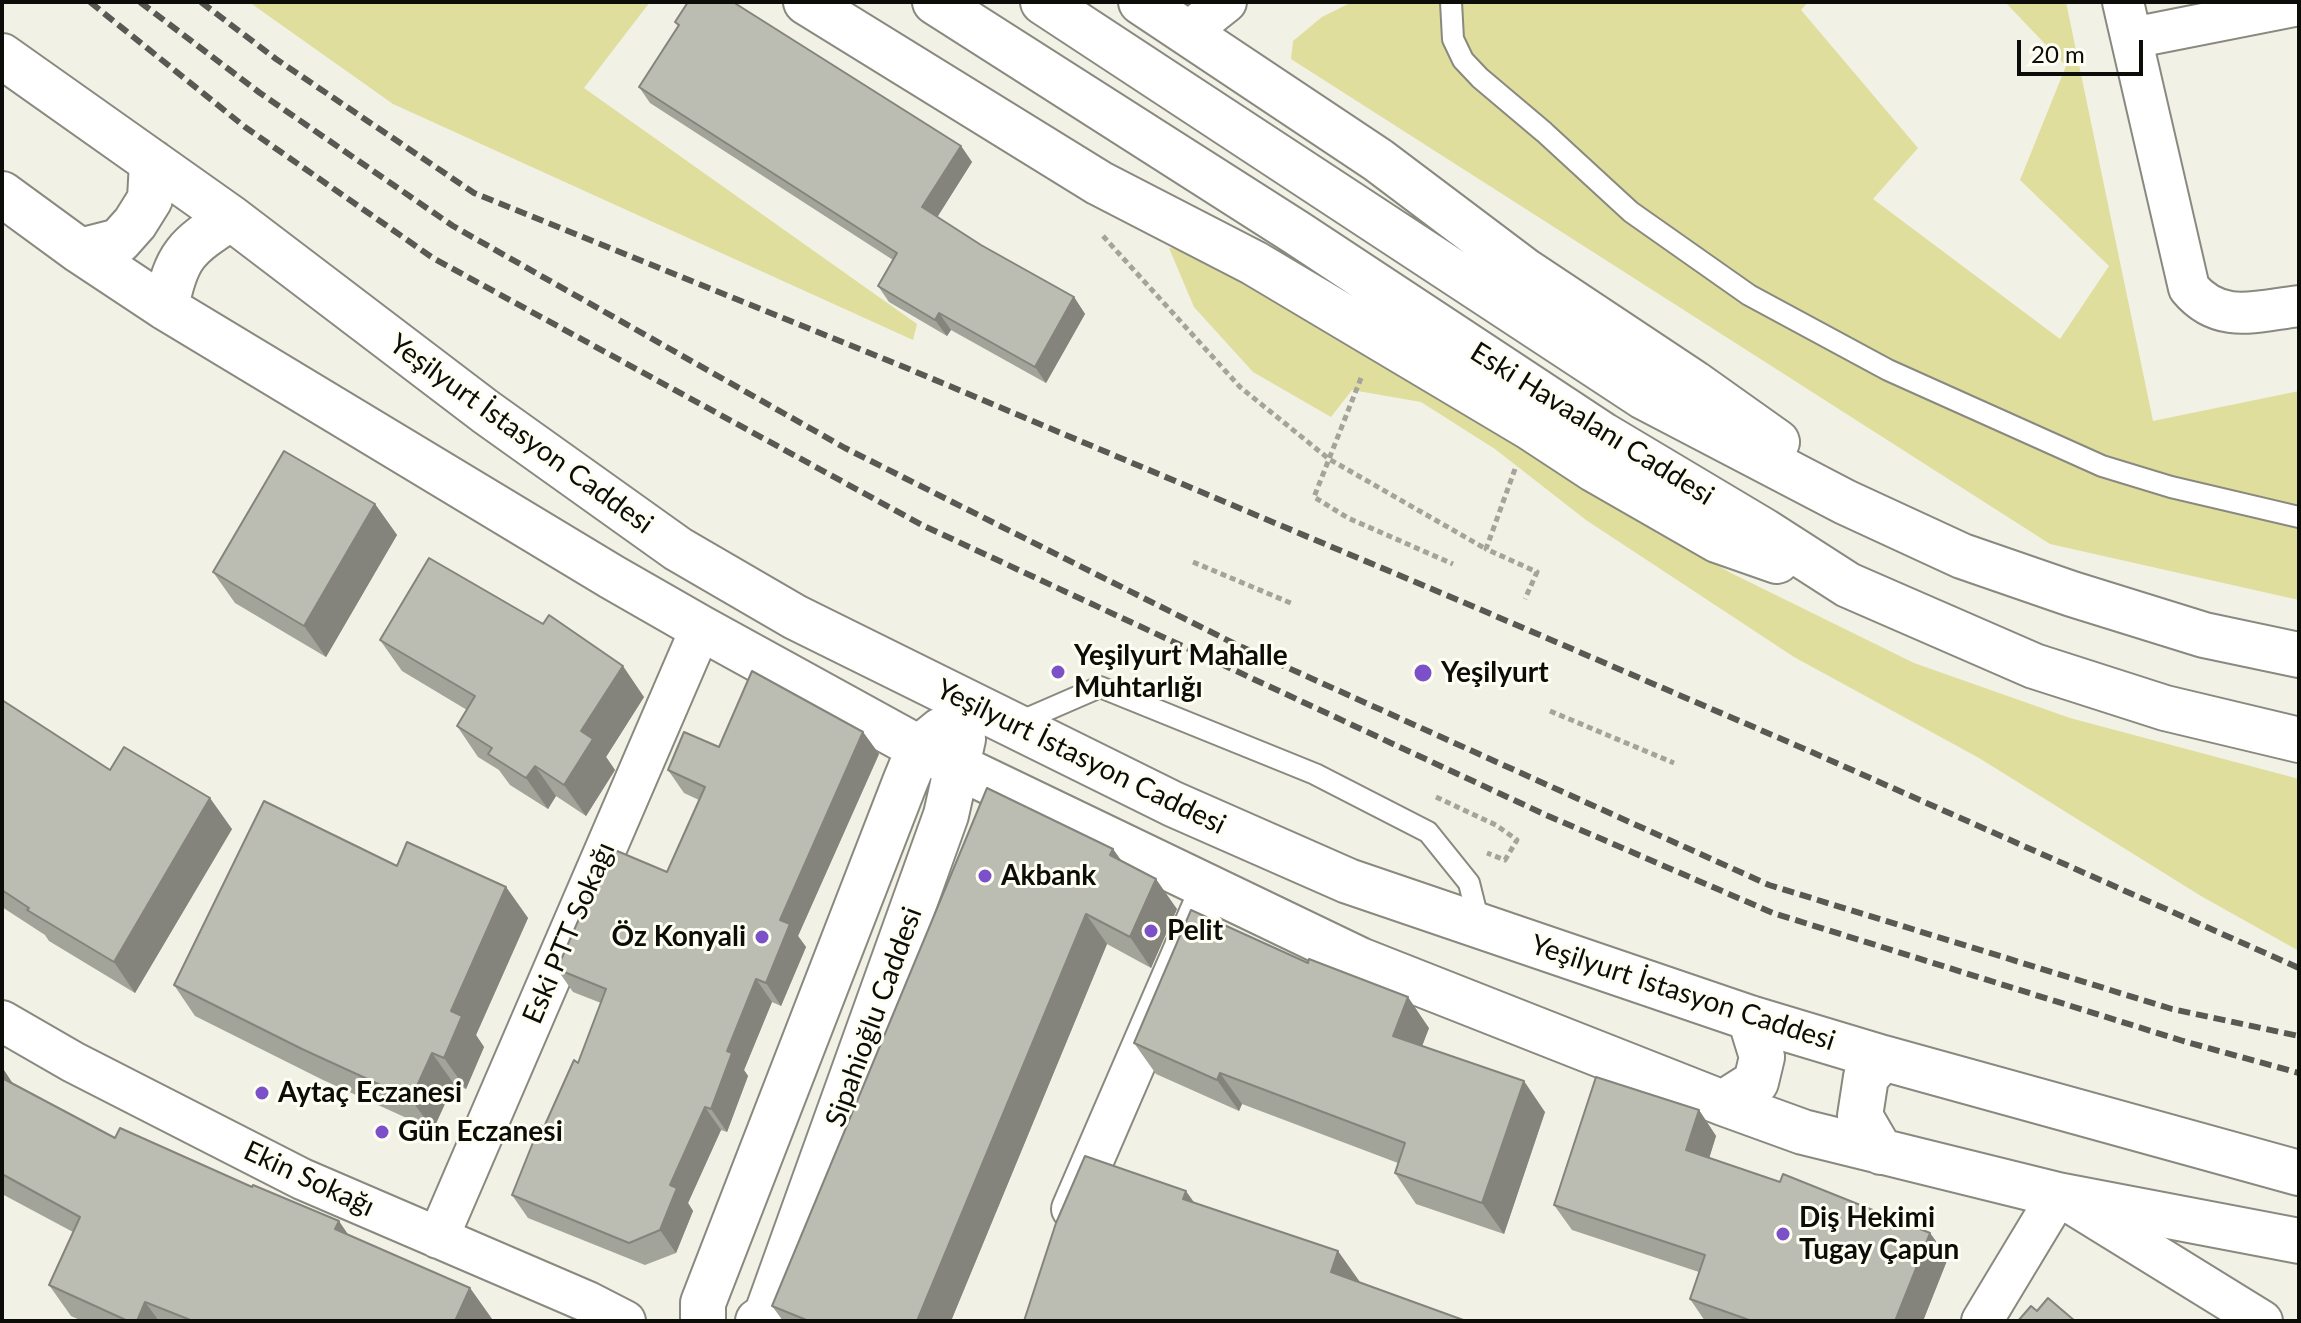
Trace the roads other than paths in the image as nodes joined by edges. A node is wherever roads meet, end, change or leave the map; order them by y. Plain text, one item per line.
1 (806, 2) edge
2 (935, 2) edge
3 (1043, 2) edge
4 (1141, 2) edge
5 (1226, 2) edge
6 (1451, 2) edge
7 (2299, 5) edge
8 (2127, 20) edge
9 (1187, 33) junction
10 (2, 56) edge
11 (152, 162) junction
12 (2, 194) edge
13 (231, 218) junction
14 (80, 251) junction
15 (2299, 306) edge
16 (166, 308) junction
17 (1845, 502) junction
18 (2299, 517) edge
19 (1848, 585) junction
20 (701, 628) junction
21 (2299, 655) edge
22 (970, 705) junction
23 (1014, 724) junction
24 (2299, 740) edge
25 (938, 756) junction
26 (1210, 890) junction
27 (1480, 927) junction
28 (1750, 1018) junction
29 (2, 1021) edge
30 (1883, 1058) junction
31 (1723, 1103) junction
32 (1881, 1152) junction
33 (2299, 1173) edge
34 (2058, 1195) junction
35 (438, 1238) junction
36 (2299, 1241) edge
37 (1055, 1249) edge
38 (625, 1321) edge
39 (703, 1321) edge
40 (758, 1321) edge
41 (1982, 1321) edge
42 (2262, 1321) edge

1 - 19 main road
2 - 19 main road, Eski Havaalanı Caddesi
3 - 17 main road, Eski Havaalanı Caddesi
4 - 9 main road
5 - 9 street
6 - 18 lane
7 - 8 street
8 - 15 street
9 - 17 main road
10 - 11 main road, Yeşilyurt İstasyon Caddesi
11 - 13 main road, Yeşilyurt İstasyon Caddesi
11 - 14 main road
12 - 14 main road
13 - 16 main road
13 - 22 main road, Yeşilyurt İstasyon Caddesi
14 - 16 main road
16 - 20 main road
17 - 21 main road, Eski Havaalanı Caddesi
19 - 24 main road, Eski Havaalanı Caddesi
20 - 25 main road
20 - 35 street, Eski PTT Sokağı
22 - 23 main road, Yeşilyurt İstasyon Caddesi
22 - 25 main road
23 - 27 main road, Yeşilyurt İstasyon Caddesi
23 - 27 lane
25 - 26 main road
25 - 39 main road, Sipahioğlu Caddesi
25 - 40 main road, Sipahioğlu Caddesi
26 - 31 main road
26 - 37 street
27 - 28 main road, Yeşilyurt İstasyon Caddesi
28 - 30 main road, Yeşilyurt İstasyon Caddesi
28 - 31 main road
29 - 35 street, Ekin Sokağı
30 - 32 main road
30 - 33 main road, Yeşilyurt İstasyon Caddesi
31 - 32 main road
32 - 34 main road
34 - 36 main road
34 - 41 street
34 - 42 street
35 - 38 street, Ekin Sokağı

